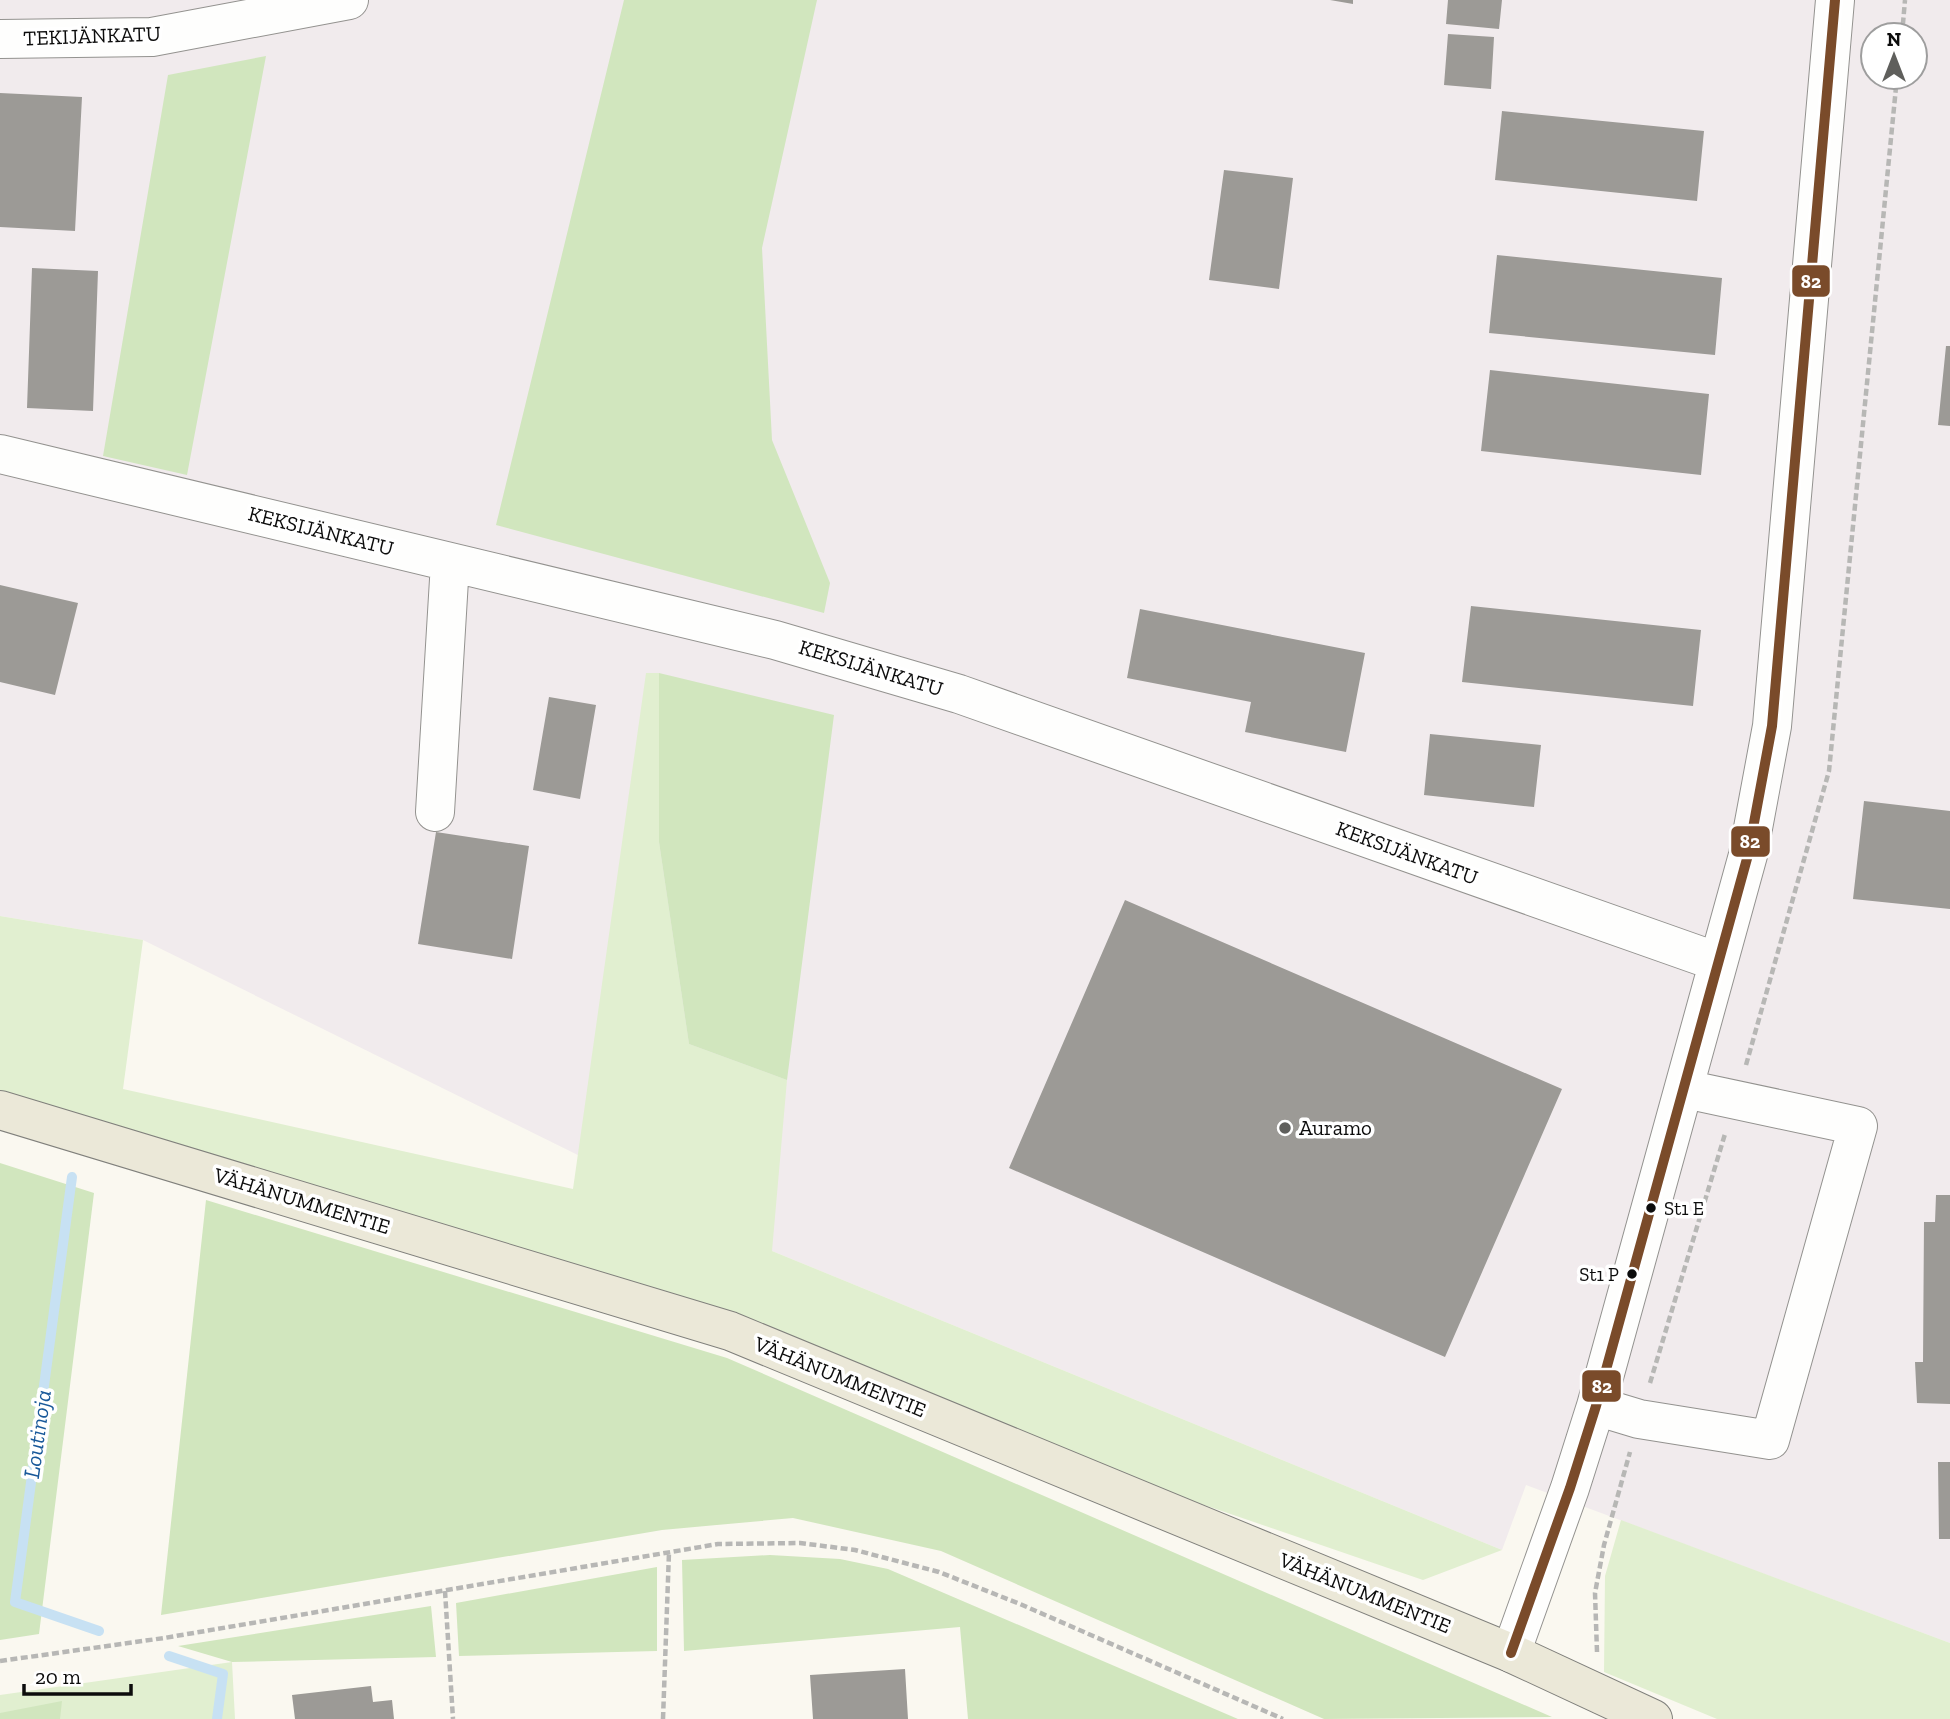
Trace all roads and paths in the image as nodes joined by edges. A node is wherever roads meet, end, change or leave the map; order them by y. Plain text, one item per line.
1 (349, 0) edge
2 (1835, 0) edge
3 (1905, 0) edge
4 (1903, 21) edge
5 (0, 40) edge
6 (1896, 91) edge
7 (0, 454) edge
8 (450, 563) junction
9 (435, 812) dead end
10 (1718, 962) junction
11 (1685, 1089) junction
12 (1736, 1101) junction
13 (0, 1110) edge
14 (1596, 1406) junction
15 (1639, 1419) junction
16 (669, 1552) junction
17 (446, 1591) junction
18 (1511, 1653) junction
19 (0, 1661) edge
20 (1584, 1688) junction
21 (453, 1719) edge
22 (663, 1719) edge
23 (1283, 1719) edge
24 (1653, 1719) edge

1 - 5 street, TEKIJÄNKATU
2 - 10 street
3 - 4 path
6 - 12 path
7 - 8 street, KEKSIJÄNKATU
8 - 9 street
8 - 10 street, KEKSIJÄNKATU
10 - 11 street
11 - 12 street
11 - 14 street
12 - 15 path
12 - 15 street
13 - 18 main road, VÄHÄNUMMENTIE
14 - 15 street
14 - 18 street
15 - 20 path
16 - 17 path
16 - 22 path
16 - 23 path
17 - 19 path
17 - 21 path
18 - 20 main road, VÄHÄNUMMENTIE
20 - 24 main road, VÄHÄNUMMENTIE

